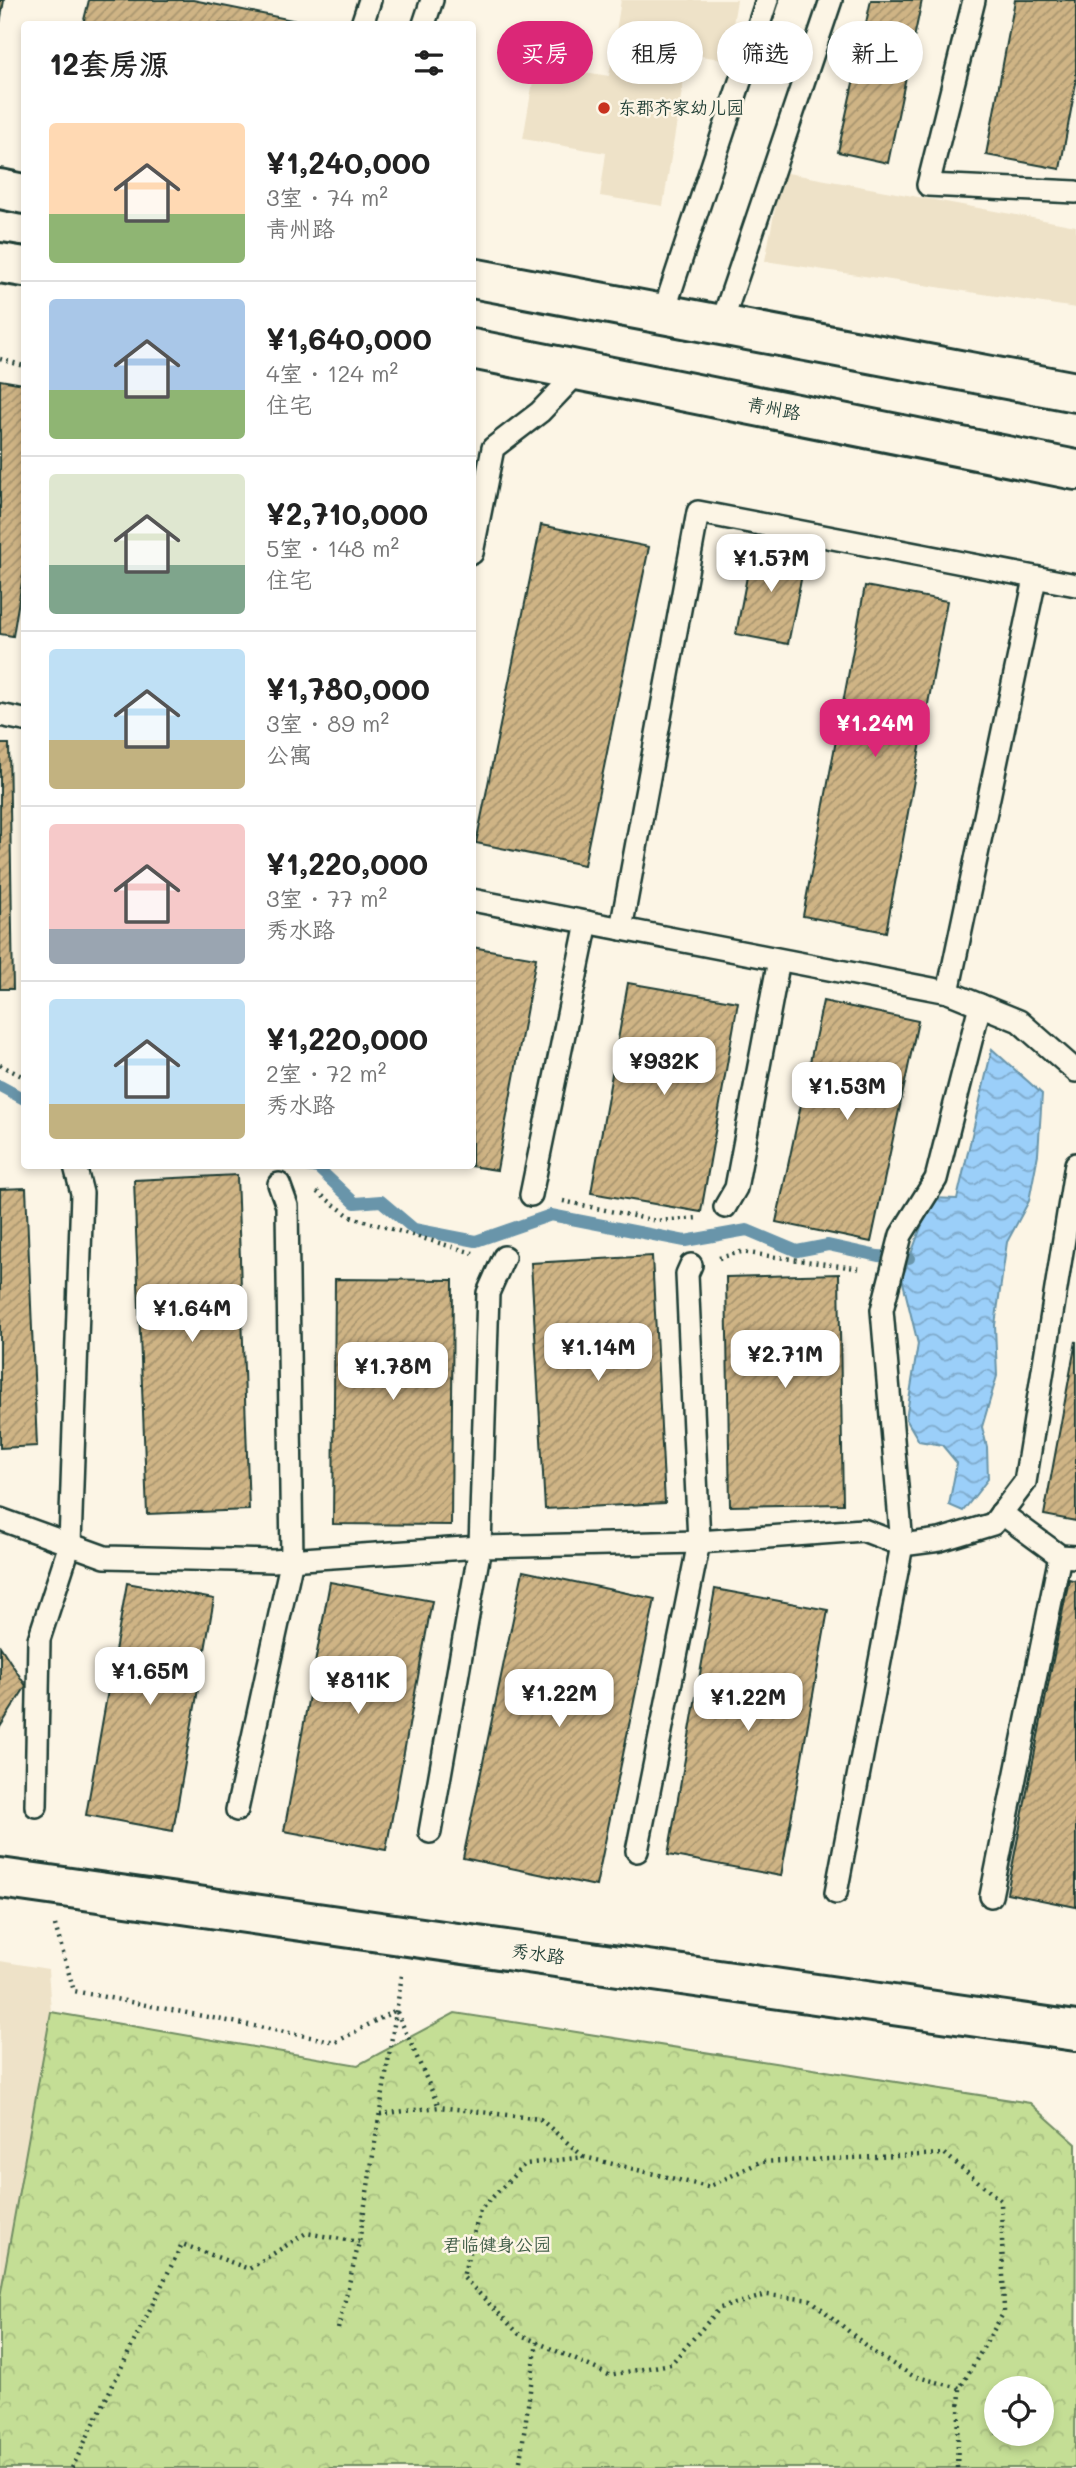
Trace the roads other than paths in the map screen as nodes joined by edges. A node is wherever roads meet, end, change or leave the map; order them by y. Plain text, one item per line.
1 (370, 0) edge
2 (432, 0) edge
3 (766, 0) edge
4 (831, 0) edge
5 (974, 0) edge
6 (363, 21) edge
7 (425, 21) edge
8 (0, 189) edge
9 (1076, 192) edge
10 (21, 193) edge
11 (0, 263) edge
12 (21, 266) edge
13 (476, 279) edge
14 (663, 314) junction
15 (720, 325) junction
16 (476, 350) edge
17 (580, 370) junction
18 (1076, 392) edge
19 (1076, 470) edge
20 (476, 532) edge
21 (1035, 579) junction
22 (1076, 586) edge
23 (0, 715) edge
24 (21, 719) edge
25 (476, 901) edge
26 (587, 922) junction
27 (621, 929) junction
28 (779, 960) junction
29 (948, 992) junction
30 (980, 1006) junction
31 (1075, 1065) edge
32 (1076, 1164) edge
33 (76, 1169) edge
34 (279, 1184) road end
35 (531, 1195) road end
36 (725, 1207) road end
37 (504, 1257) road end
38 (691, 1265) road end
39 (1001, 1513) junction
40 (0, 1519) edge
41 (699, 1542) junction
42 (70, 1544) junction
43 (902, 1545) junction
44 (480, 1547) junction
45 (1068, 1557) edge
46 (292, 1559) junction
47 (36, 1806) dead end
48 (237, 1810) dead end
49 (430, 1832) dead end
50 (637, 1851) dead end
51 (0, 1878) edge
52 (836, 1893) dead end
53 (991, 1896) dead end
54 (1076, 2031) edge

1 - 6 lane
2 - 7 lane
3 - 14 lane
4 - 15 lane
5 - 9 lane
8 - 10 street
11 - 12 street
13 - 14 street
14 - 15 street
15 - 18 street
16 - 17 street, 青州路
17 - 19 street, 青州路
17 - 20 lane
21 - 22 lane
21 - 27 lane
21 - 29 lane
23 - 24 lane
25 - 26 lane
26 - 27 lane
26 - 35 lane
27 - 28 lane
28 - 29 lane
28 - 36 lane
29 - 30 lane
30 - 31 lane
30 - 43 lane
32 - 39 lane
33 - 42 lane
34 - 46 lane
37 - 44 lane
38 - 41 lane
39 - 43 lane
39 - 45 lane
40 - 42 lane
41 - 43 lane
41 - 44 lane
41 - 50 lane
42 - 46 lane
42 - 47 lane
43 - 52 lane
44 - 46 lane
44 - 49 lane
45 - 53 lane
46 - 48 lane
51 - 54 street, 秀水路

